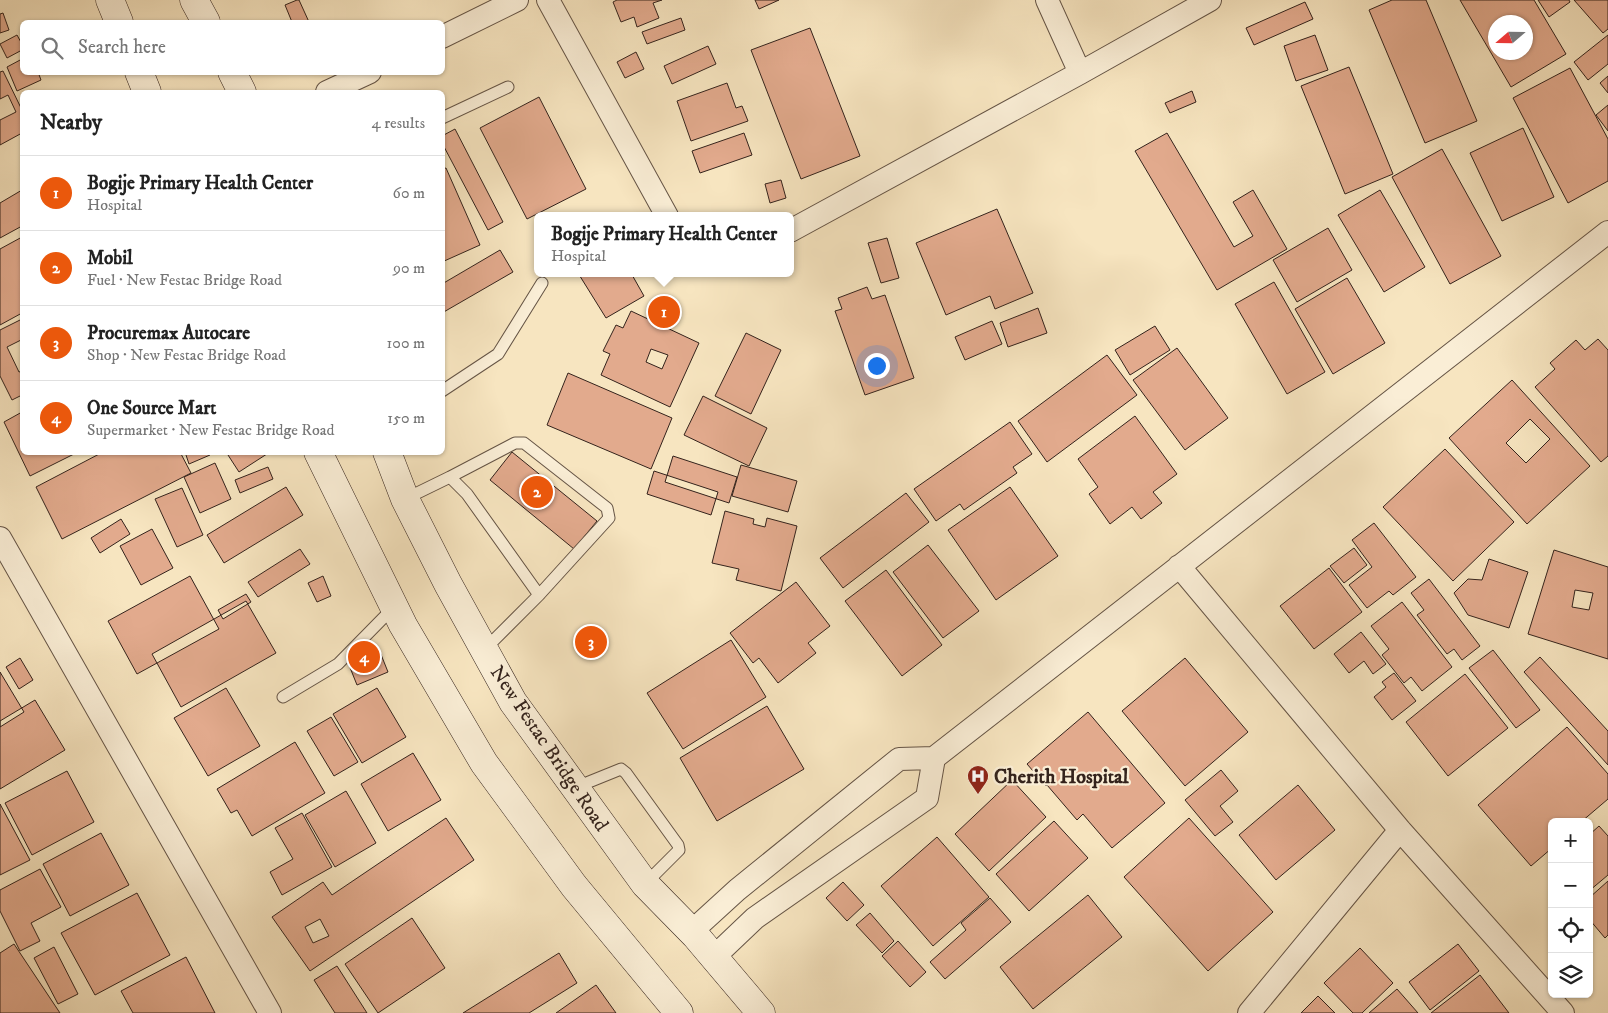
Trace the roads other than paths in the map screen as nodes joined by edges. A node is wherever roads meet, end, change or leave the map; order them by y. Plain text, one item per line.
1 (110, 0) edge
2 (194, 0) edge
3 (517, 0) edge
4 (548, 0) edge
5 (1047, 0) edge
6 (1210, 0) edge
7 (118, 20) edge
8 (205, 20) edge
9 (445, 36) edge
10 (1080, 73) junction
11 (140, 75) edge
12 (234, 75) edge
13 (364, 75) edge
14 (508, 86) dead end
15 (146, 90) edge
16 (241, 90) edge
17 (331, 90) edge
18 (445, 117) edge
19 (665, 212) edge
20 (794, 229) edge
21 (1608, 232) edge
22 (542, 283) dead end
23 (445, 389) edge
24 (319, 455) edge
25 (388, 455) edge
26 (450, 477) junction
27 (405, 499) junction
28 (0, 538) edge
29 (1179, 566) junction
30 (539, 595) junction
31 (394, 607) junction
32 (484, 650) junction
33 (283, 697) dead end
34 (934, 758) junction
35 (574, 788) junction
36 (1400, 830) junction
37 (645, 884) junction
38 (691, 932) junction
39 (714, 957) junction
40 (270, 1013) edge
41 (679, 1013) edge
42 (760, 1013) edge
43 (1249, 1013) edge
44 (1563, 1013) edge

1 - 7 main road
2 - 8 main road
3 - 9 street
4 - 19 street
5 - 10 street
6 - 10 street
10 - 20 street
11 - 15 main road
12 - 16 main road
13 - 17 street
14 - 18 lane
21 - 29 street
22 - 23 lane
24 - 31 main road
25 - 27 main road, New Festac Bridge Road
26 - 27 lane
26 - 30 lane
26 - 30 lane
27 - 32 main road, New Festac Bridge Road
28 - 40 street
29 - 34 street
29 - 36 street
30 - 32 lane
31 - 33 lane
31 - 41 main road
32 - 35 main road, New Festac Bridge Road
34 - 38 street
34 - 39 street
35 - 37 main road, New Festac Bridge Road
35 - 37 lane
36 - 43 street
36 - 44 street
37 - 38 main road, New Festac Bridge Road
38 - 39 main road, New Festac Bridge Road
39 - 42 main road, New Festac Bridge Road

